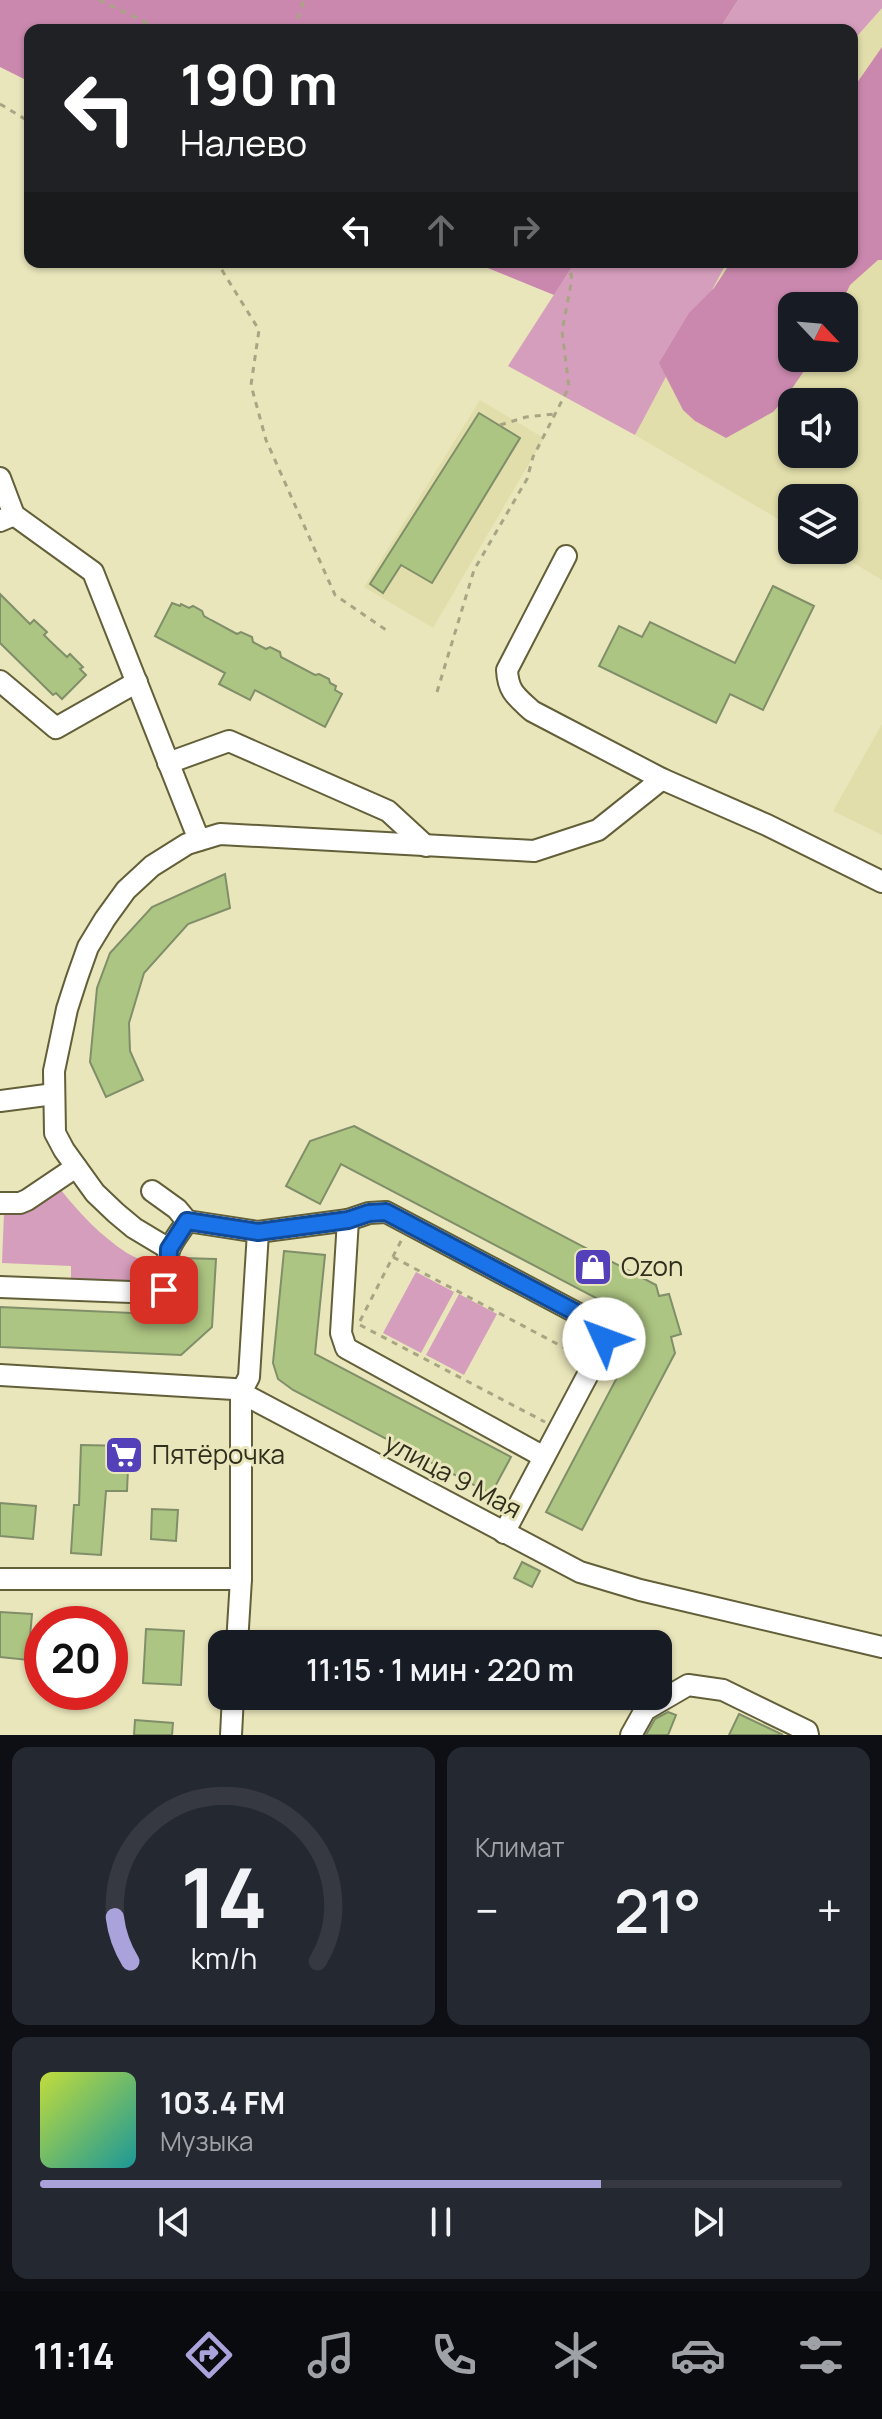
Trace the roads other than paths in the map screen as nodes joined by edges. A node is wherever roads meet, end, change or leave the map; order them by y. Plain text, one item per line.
1 (0, 478) edge
2 (7, 518) edge
3 (566, 556) dead end
4 (0, 681) edge
5 (137, 682) junction
6 (168, 763) junction
7 (662, 779) junction
8 (199, 840) junction
9 (426, 846) junction
10 (882, 882) edge
11 (54, 1094) junction
12 (0, 1101) edge
13 (76, 1167) junction
14 (152, 1191) dead end
15 (0, 1203) edge
16 (348, 1220) junction
17 (187, 1221) junction
18 (258, 1232) junction
19 (169, 1249) junction
20 (0, 1287) edge
21 (0, 1375) edge
22 (241, 1392) junction
23 (544, 1457) junction
24 (504, 1533) junction
25 (0, 1579) edge
26 (241, 1579) junction
27 (238, 1630) edge
28 (882, 1647) edge
29 (232, 1710) edge
30 (231, 1735) edge
31 (631, 1735) edge
32 (808, 1735) edge

1 - 2 street
2 - 5 street
3 - 7 street
4 - 5 street
5 - 6 street
6 - 8 street
6 - 9 street
7 - 9 street
7 - 10 street
8 - 9 street
8 - 11 street
11 - 12 street
11 - 13 street
13 - 15 street
13 - 19 street
14 - 17 street
16 - 18 street
16 - 23 street
16 - 23 street
17 - 18 street
17 - 19 street
18 - 22 street
19 - 20 street
21 - 22 street, улица 9 Мая
22 - 24 street, улица 9 Мая
22 - 26 street
23 - 24 street
24 - 28 street, улица 9 Мая
25 - 26 street
26 - 27 street
29 - 30 street
31 - 32 street

